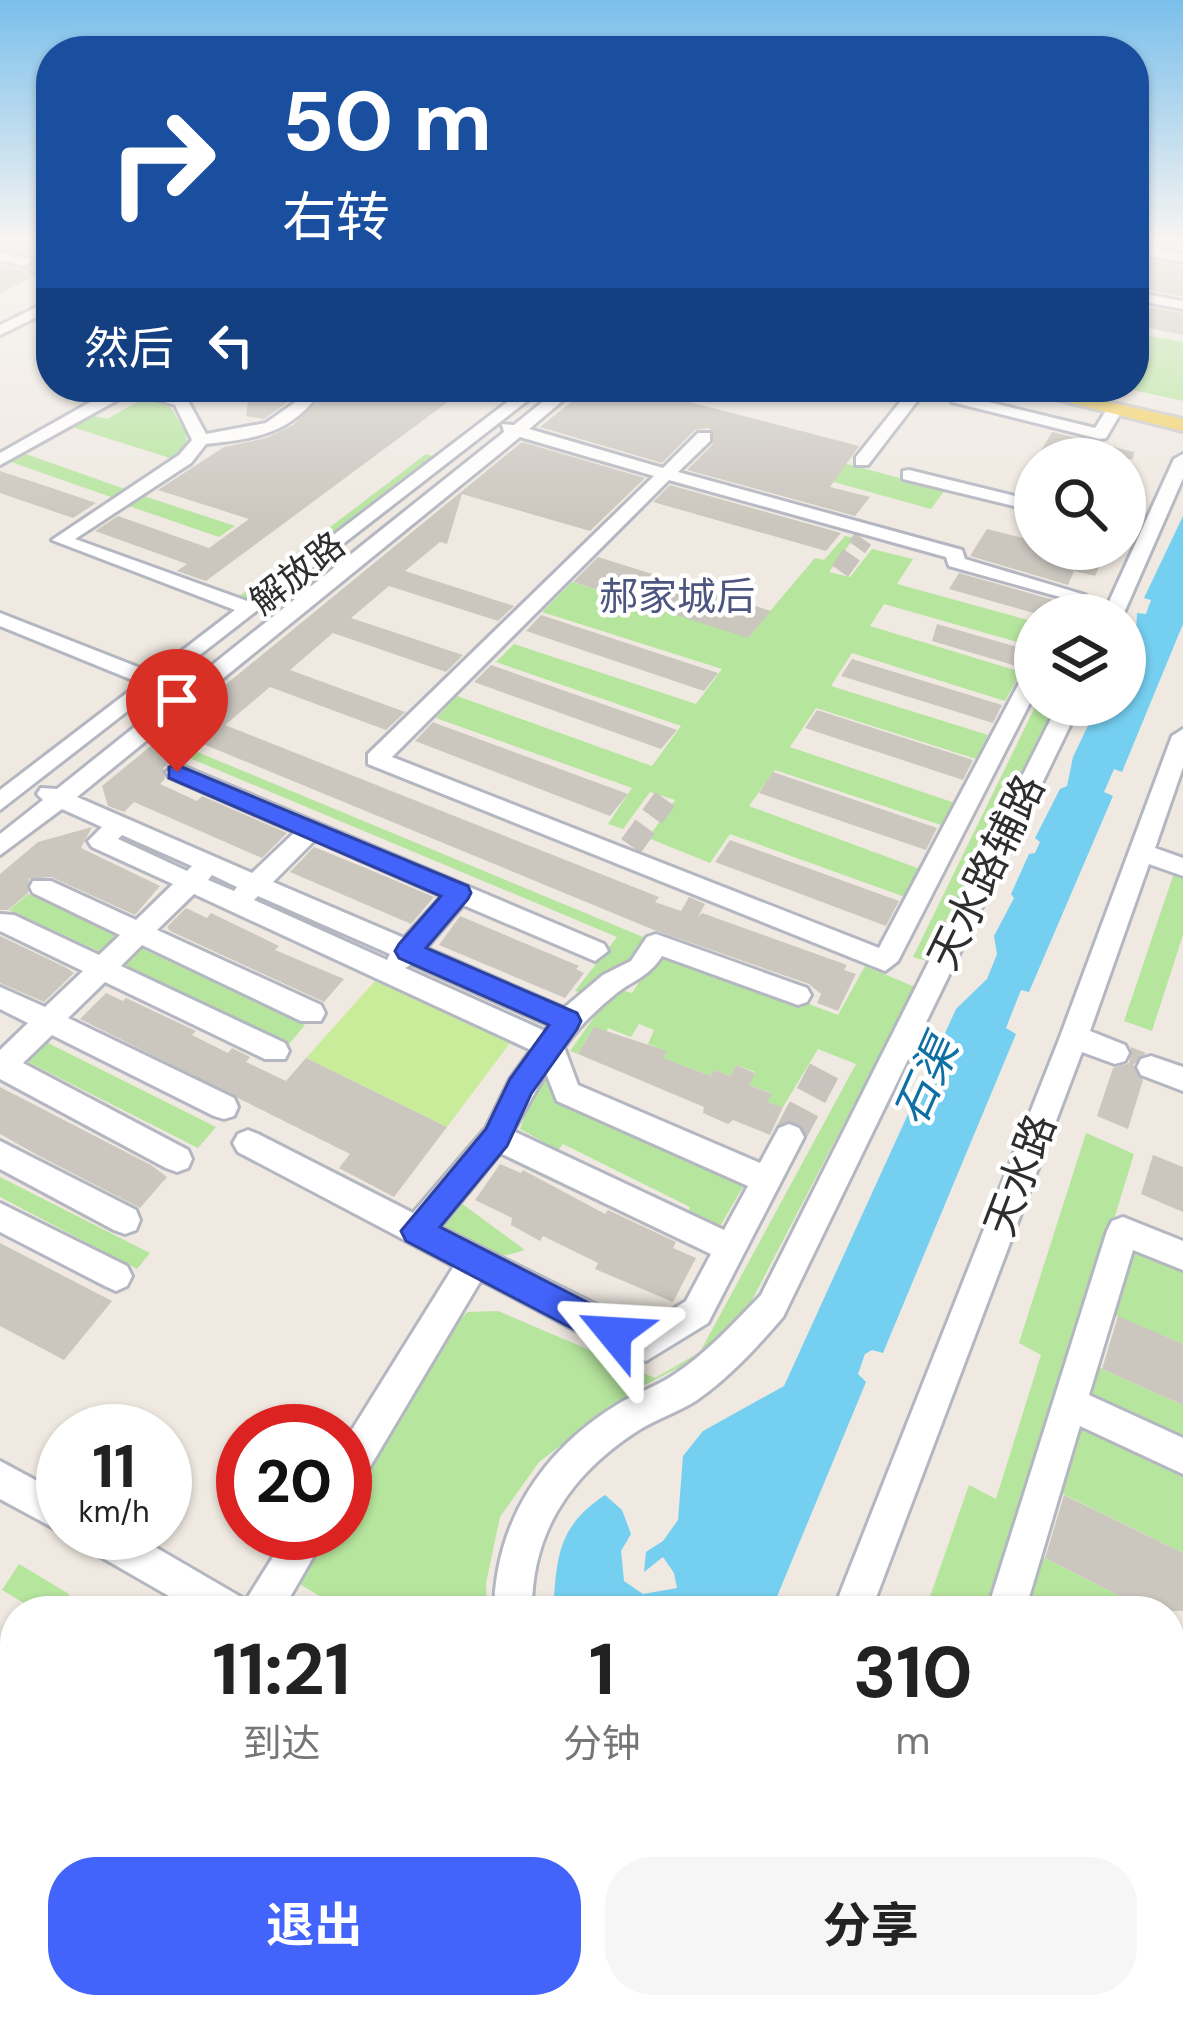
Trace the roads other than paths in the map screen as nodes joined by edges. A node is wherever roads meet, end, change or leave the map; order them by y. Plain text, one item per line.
1 (109, 402) edge
2 (182, 402) edge
3 (303, 402) edge
4 (518, 402) edge
5 (553, 402) edge
6 (908, 402) edge
7 (970, 402) edge
8 (1081, 402) edge
9 (1135, 402) edge
10 (1115, 410) junction
11 (1183, 413) edge
12 (491, 424) junction
13 (1183, 425) edge
14 (517, 431) junction
15 (704, 437) dead end
16 (201, 440) junction
17 (1183, 459) edge
18 (0, 460) edge
19 (862, 461) dead end
20 (666, 474) junction
21 (909, 475) dead end
22 (1014, 501) edge
23 (1148, 535) joint
24 (134, 577) dead end
25 (1071, 594) edge
26 (1122, 594) edge
27 (247, 612) junction
28 (0, 619) edge
29 (156, 682) junction
30 (1014, 712) edge
31 (1059, 726) edge
32 (1181, 749) edge
33 (177, 772) dead end
34 (25, 783) junction
35 (59, 798) junction
36 (0, 802) edge
37 (311, 830) junction
38 (0, 847) edge
39 (1141, 853) junction
40 (1183, 867) edge
41 (201, 872) junction
42 (42, 887) dead end
43 (246, 893) junction
44 (459, 893) junction
45 (5, 922) dead end
46 (138, 933) junction
47 (408, 951) junction
48 (595, 951) dead end
49 (885, 961) junction
50 (100, 969) junction
51 (389, 972) junction
52 (933, 979) junction
53 (798, 995) dead end
54 (0, 997) edge
55 (311, 1013) dead end
56 (49, 1020) junction
57 (559, 1033) junction
58 (1074, 1036) junction
59 (275, 1051) dead end
60 (1115, 1053) dead end
61 (1, 1066) edge
62 (1151, 1067) dead end
63 (1183, 1079) edge
64 (224, 1107) dead end
65 (496, 1137) junction
66 (790, 1137) tunnel mouth
67 (248, 1143) dead end
68 (0, 1154) edge
69 (177, 1159) dead end
70 (767, 1180) junction
71 (0, 1216) edge
72 (125, 1220) dead end
73 (417, 1231) junction
74 (731, 1248) junction
75 (1183, 1256) edge
76 (475, 1261) junction
77 (116, 1276) dead end
78 (1071, 1404) junction
79 (372, 1430) edge
80 (1183, 1456) edge
81 (0, 1479) edge
82 (36, 1500) edge
83 (142, 1560) edge
84 (292, 1560) edge
85 (205, 1596) edge
86 (270, 1596) edge
87 (514, 1596) edge
88 (858, 1596) edge
89 (1017, 1596) edge

1 - 18 street
2 - 16 street
3 - 16 street
4 - 12 street, 解放路
5 - 14 street
6 - 19 street
7 - 10 street
8 - 10 main road
9 - 11 main road
10 - 13 main road
12 - 14 street
12 - 27 street, 解放路
14 - 20 street
14 - 35 street
15 - 20 street
16 - 27 street
17 - 23 street
20 - 25 street
20 - 49 street
21 - 22 street
23 - 26 street
24 - 27 street
27 - 29 street, 解放路
28 - 29 street
29 - 34 street, 解放路
30 - 49 street
31 - 52 street, 天水路辅路
32 - 39 street, 天水路
33 - 37 street
34 - 35 street
34 - 36 street, 解放路
35 - 38 street
35 - 41 street
37 - 43 street
37 - 44 street
39 - 40 street
39 - 58 street, 天水路
41 - 43 street
41 - 46 street
42 - 46 street
43 - 47 street
43 - 51 street
44 - 47 street
44 - 48 street
45 - 50 street
46 - 50 street
46 - 55 street
47 - 51 street
47 - 57 street
49 - 52 street
50 - 56 street
50 - 59 street
51 - 57 street
52 - 87 street, 天水路辅路
53 - 57 street
54 - 56 street
56 - 61 street
56 - 64 street
57 - 65 street
57 - 70 street
58 - 60 street
58 - 88 street, 天水路
61 - 69 street
62 - 63 street
65 - 73 street
65 - 74 street
66 - 70 street
67 - 73 street
68 - 72 street
70 - 74 street
71 - 77 street
73 - 76 street
74 - 76 street
75 - 78 street
76 - 79 street
78 - 80 street
78 - 89 street
81 - 82 street
83 - 85 street
84 - 86 street

